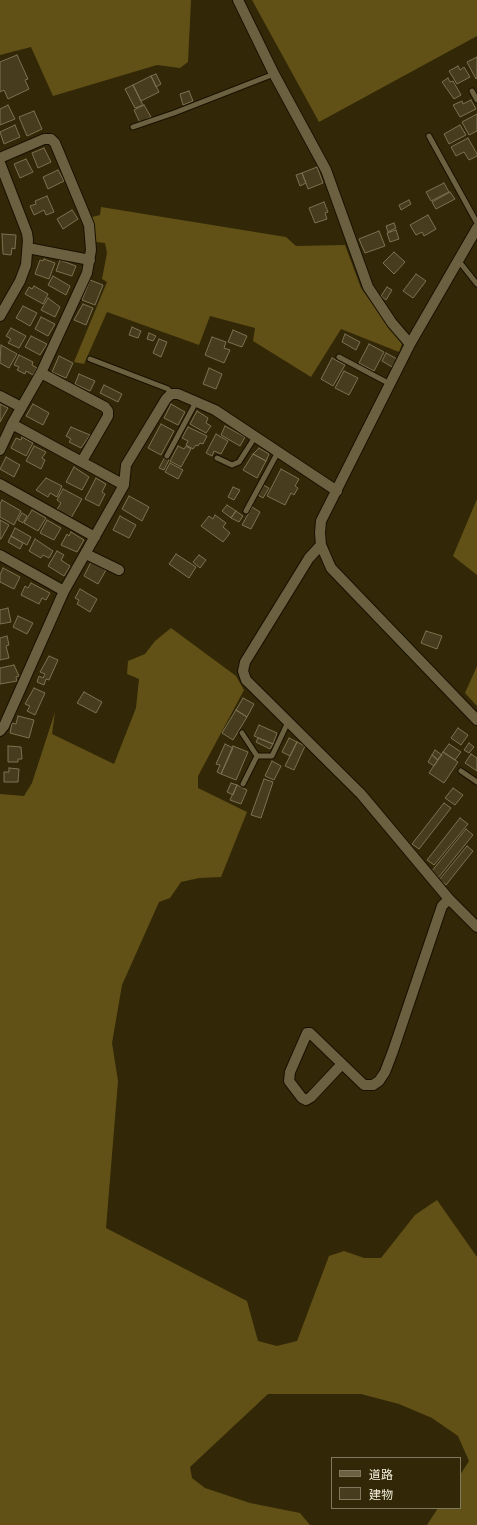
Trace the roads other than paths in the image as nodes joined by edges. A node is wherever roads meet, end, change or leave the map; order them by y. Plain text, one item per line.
1 (238, 0) edge
2 (274, 74) junction
3 (472, 91) dead end
4 (477, 100) edge
5 (133, 127) dead end
6 (429, 136) dead end
7 (0, 158) edge
8 (0, 163) edge
9 (477, 223) edge
10 (477, 228) edge
11 (28, 248) junction
12 (90, 260) junction
13 (458, 260) junction
14 (477, 284) edge
15 (0, 316) edge
16 (410, 344) junction
17 (339, 356) dead end
18 (90, 359) dead end
19 (41, 374) junction
20 (390, 384) junction
21 (171, 394) junction
22 (0, 396) edge
23 (196, 401) junction
24 (21, 407) junction
25 (12, 424) junction
26 (255, 437) junction
27 (0, 450) edge
28 (278, 452) junction
29 (167, 456) dead end
30 (217, 458) dead end
31 (82, 461) junction
32 (0, 484) edge
33 (124, 485) junction
34 (337, 491) junction
35 (246, 511) dead end
36 (95, 537) junction
37 (321, 545) junction
38 (86, 554) junction
39 (0, 555) edge
40 (119, 570) dead end
41 (64, 590) junction
42 (4, 718) edge
43 (477, 720) edge
44 (289, 722) junction
45 (0, 731) edge
46 (242, 733) dead end
47 (257, 756) junction
48 (461, 771) dead end
49 (477, 782) edge
50 (243, 784) dead end
51 (449, 899) junction
52 (477, 927) edge
53 (342, 1064) junction

1 - 2 street
2 - 5 lane
2 - 16 street
3 - 4 lane
6 - 9 lane
7 - 12 street
8 - 11 street
10 - 13 street
11 - 12 street
11 - 15 street
12 - 19 street
13 - 14 lane
13 - 16 street
16 - 20 street
17 - 20 lane
18 - 21 lane
19 - 24 street
19 - 31 street
20 - 34 street
21 - 23 street
21 - 33 street
22 - 24 street
23 - 26 street
23 - 29 lane
24 - 25 street
25 - 27 street
25 - 31 street
26 - 28 street
26 - 30 lane
28 - 34 street
28 - 35 lane
31 - 33 street
32 - 36 street
33 - 36 street
34 - 37 street
36 - 38 street
37 - 43 street
37 - 44 street
38 - 40 street
38 - 41 street
39 - 41 street
41 - 42 street
42 - 45 street
44 - 47 lane
44 - 51 street
46 - 47 lane
47 - 50 lane
48 - 49 lane
51 - 52 street
51 - 53 street
53 - 53 street

